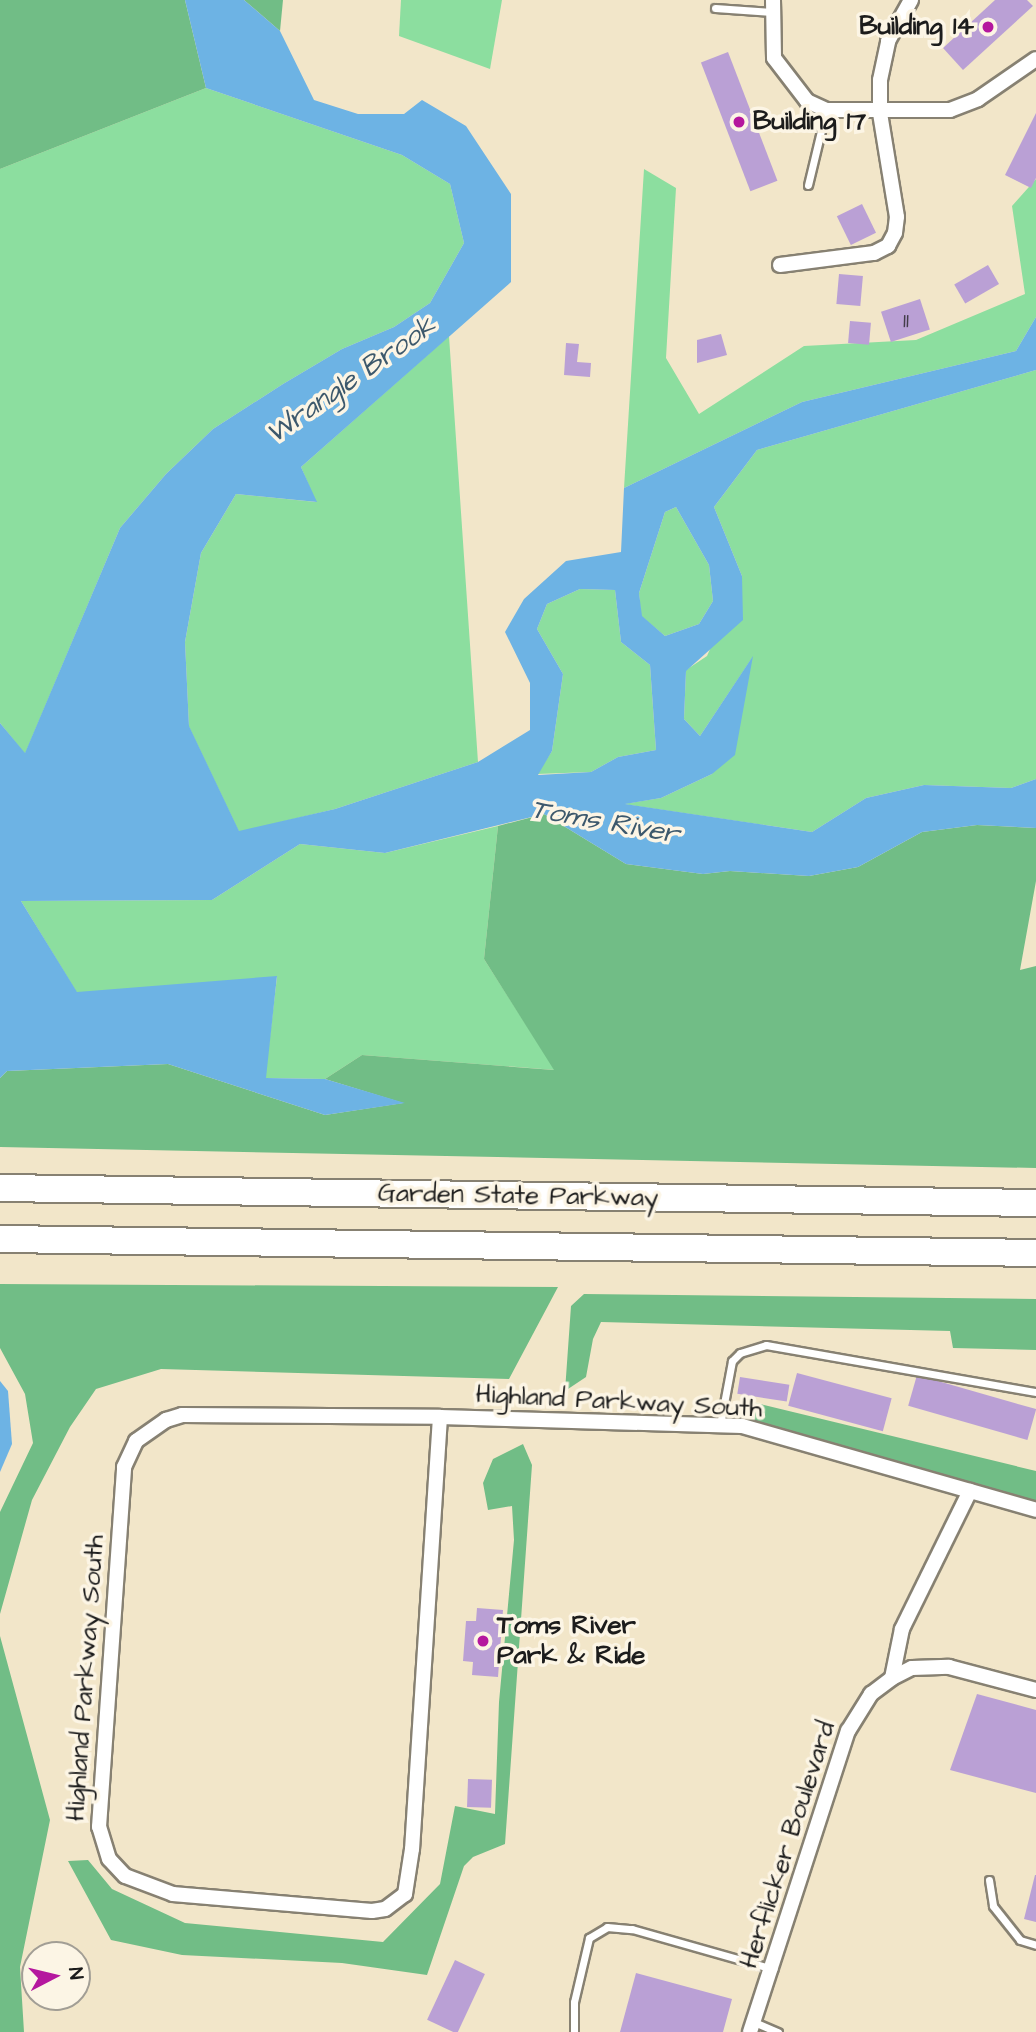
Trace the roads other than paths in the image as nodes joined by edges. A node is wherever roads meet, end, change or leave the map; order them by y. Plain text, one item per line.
1 (911, 0) edge
2 (773, 6) edge
3 (715, 8) dead end
4 (1036, 59) edge
5 (826, 110) junction
6 (880, 113) junction
7 (808, 185) dead end
8 (780, 265) dead end
9 (0, 1188) edge
10 (1036, 1203) edge
11 (0, 1239) edge
12 (1036, 1253) edge
13 (1036, 1392) edge
14 (440, 1418) junction
15 (720, 1425) junction
16 (970, 1491) junction
17 (1036, 1510) edge
18 (892, 1678) junction
19 (1036, 1690) edge
20 (989, 1880) dead end
21 (1036, 1945) edge
22 (773, 1969) junction
23 (752, 2027) edge
24 (574, 2032) edge
25 (778, 2032) edge

1 - 6 street
2 - 3 lane
2 - 5 street
4 - 6 street
5 - 6 street
5 - 7 lane
6 - 8 street
9 - 10 highway, Garden State Parkway
11 - 12 highway, Garden State Parkway
13 - 15 lane
14 - 14 street, Highland Parkway South
14 - 15 street, Highland Parkway South
15 - 16 street, Highland Parkway South
16 - 17 street, Highland Parkway South
16 - 18 street
18 - 19 street
18 - 22 street, Herflicker Boulevard
20 - 21 lane
22 - 23 street, Herflicker Boulevard
22 - 24 lane
23 - 25 lane

